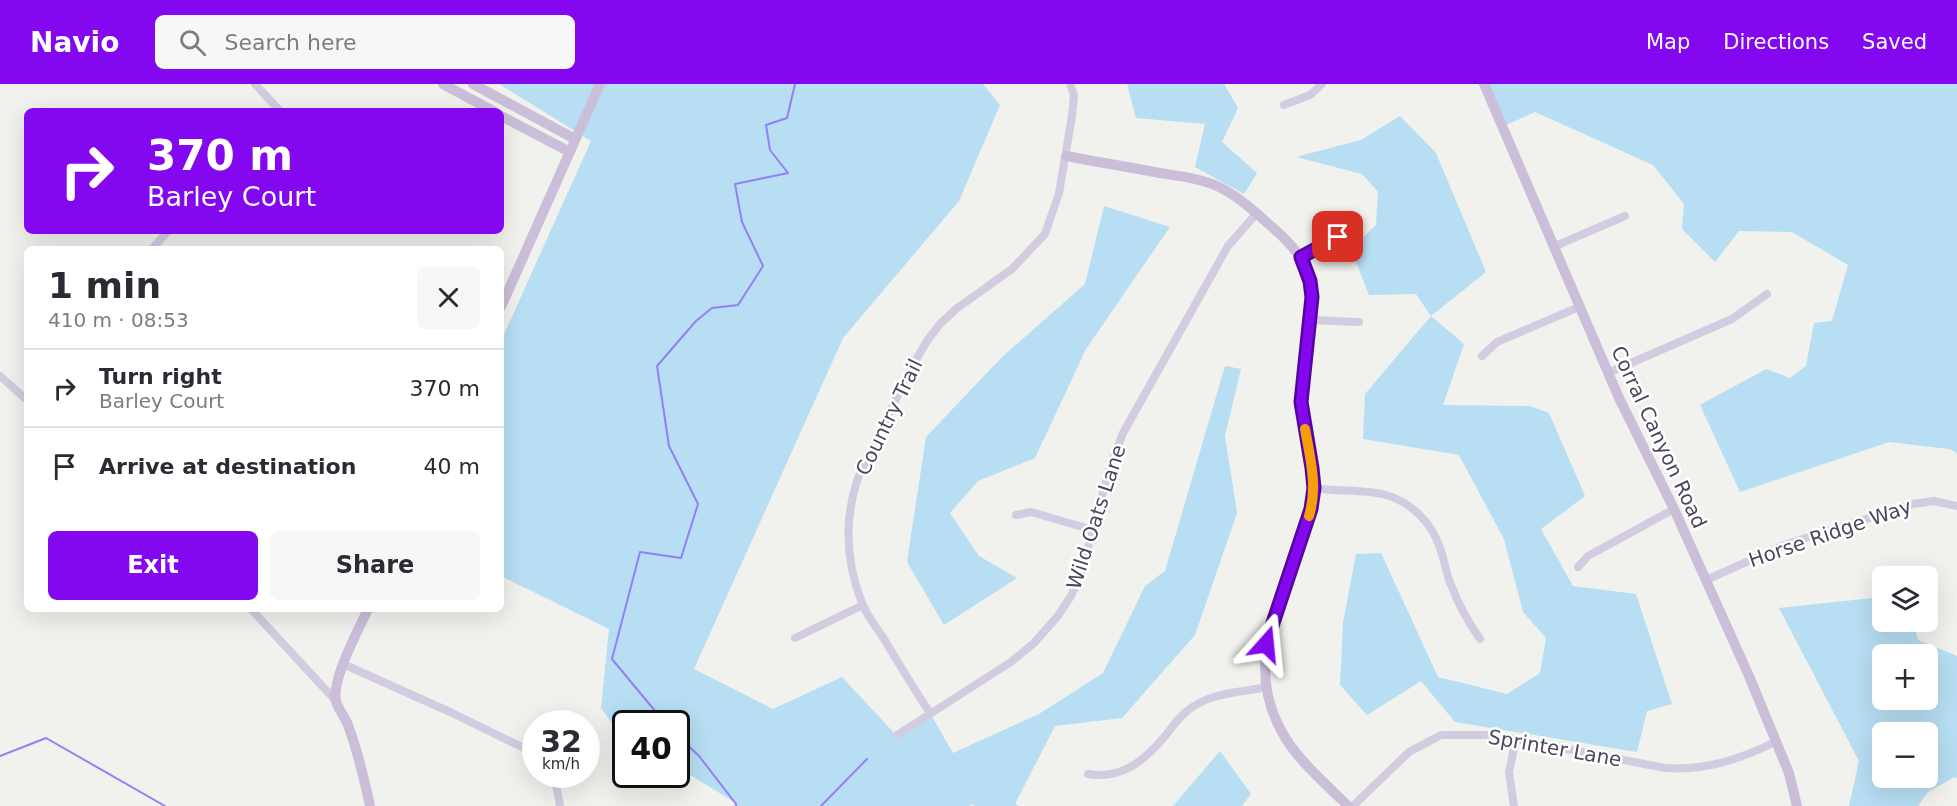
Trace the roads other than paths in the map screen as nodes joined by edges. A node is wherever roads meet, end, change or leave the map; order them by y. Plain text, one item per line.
1 (443, 84) edge
2 (473, 84) edge
3 (600, 84) edge
4 (1070, 84) edge
5 (1322, 84) edge
6 (1484, 84) edge
7 (257, 85) edge
8 (1284, 105) dead end
9 (277, 108) edge
10 (487, 108) edge
11 (504, 118) edge
12 (575, 139) junction
13 (570, 152) junction
14 (1066, 156) junction
15 (1256, 214) junction
16 (1625, 216) dead end
17 (165, 234) edge
18 (1338, 237) dead end
19 (155, 246) edge
20 (1553, 247) junction
21 (1301, 257) junction
22 (1767, 294) dead end
23 (504, 300) edge
24 (1579, 307) junction
25 (1311, 320) junction
26 (1359, 322) dead end
27 (1482, 356) dead end
28 (1608, 373) junction
29 (0, 376) edge
30 (24, 394) edge
31 (1314, 488) junction
32 (1957, 506) edge
33 (1674, 509) junction
34 (1016, 515) dead end
35 (1093, 530) junction
36 (1578, 567) dead end
37 (1706, 580) junction
38 (863, 605) junction
39 (254, 612) edge
40 (367, 612) edge
41 (795, 638) dead end
42 (1480, 639) dead end
43 (343, 664) junction
44 (1266, 687) junction
45 (336, 701) junction
46 (930, 713) junction
47 (897, 735) dead end
48 (1516, 739) junction
49 (1777, 741) junction
50 (522, 747) edge
51 (1088, 774) dead end
52 (557, 788) edge
53 (370, 806) edge
54 (560, 806) edge
55 (1348, 806) edge
56 (1353, 806) edge
57 (1514, 806) edge
58 (1797, 806) edge

1 - 10 street
2 - 12 street
3 - 12 street
4 - 14 street, Country Trail
5 - 8 street
6 - 20 street, Corral Canyon Road
7 - 9 street
11 - 13 street
12 - 13 street
13 - 23 street
14 - 15 street
14 - 38 street, Country Trail
15 - 21 street
15 - 35 street, Wild Oats Lane
16 - 20 street
17 - 19 street
18 - 21 street
20 - 24 street, Corral Canyon Road
21 - 25 street
22 - 28 street
24 - 27 street
24 - 28 street, Corral Canyon Road
25 - 26 street
25 - 31 street
28 - 33 street, Corral Canyon Road
29 - 30 street
31 - 42 street
31 - 44 street
32 - 37 street, Horse Ridge Way
33 - 36 street
33 - 37 street, Corral Canyon Road
34 - 35 street
35 - 46 street, Wild Oats Lane
37 - 49 street, Corral Canyon Road
38 - 41 street
38 - 46 street, Country Trail
39 - 45 street
40 - 43 street
43 - 45 street
43 - 50 street
44 - 51 street
44 - 55 street
45 - 53 street
46 - 47 street, Wild Oats Lane
48 - 49 street, Sprinter Lane
48 - 56 street, Sprinter Lane
48 - 57 street
49 - 58 street, Corral Canyon Road
52 - 54 street

